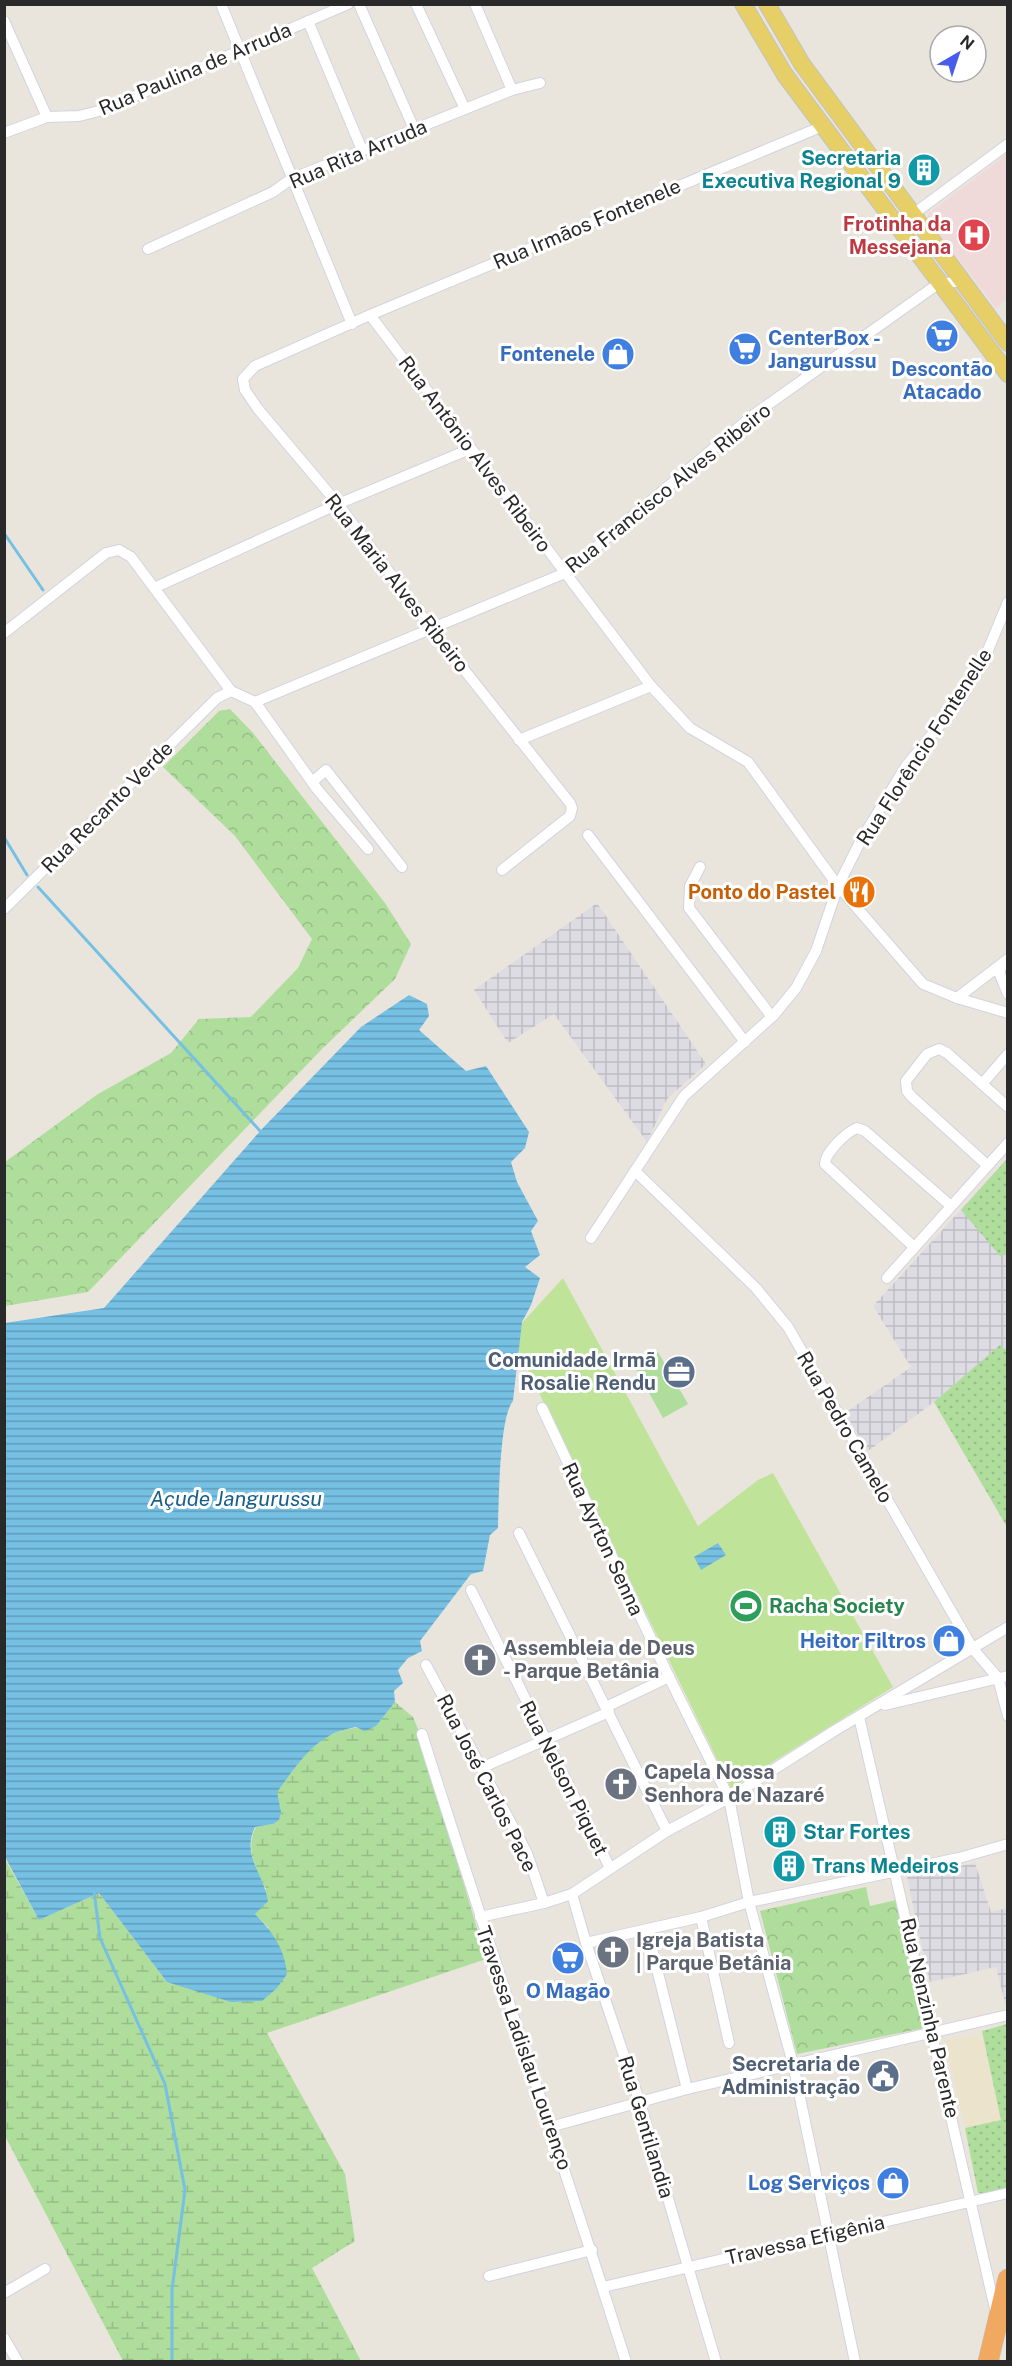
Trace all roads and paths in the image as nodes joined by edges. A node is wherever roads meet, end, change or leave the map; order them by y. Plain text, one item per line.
1 (221, 4) edge
2 (348, 4) edge
3 (359, 4) edge
4 (416, 4) edge
5 (475, 4) edge
6 (743, 4) edge
7 (774, 7) edge
8 (4, 21) edge
9 (308, 21) junction
10 (239, 50) junction
11 (802, 64) junction
12 (785, 75) junction
13 (540, 83) dead end
14 (512, 90) junction
15 (465, 109) junction
16 (48, 117) junction
17 (823, 126) junction
18 (415, 131) junction
19 (4, 134) edge
20 (853, 134) junction
21 (1008, 144) edge
22 (837, 145) junction
23 (362, 150) junction
24 (291, 179) junction
25 (912, 215) junction
26 (148, 249) dead end
27 (962, 282) junction
28 (939, 284) junction
29 (370, 315) junction
30 (352, 324) junction
31 (1008, 343) edge
32 (1008, 374) edge
33 (470, 449) junction
34 (338, 504) junction
35 (565, 573) junction
36 (154, 588) junction
37 (1008, 602) edge
38 (431, 628) junction
39 (4, 633) edge
40 (651, 686) junction
41 (231, 691) junction
42 (255, 702) junction
43 (519, 740) junction
44 (312, 782) junction
45 (588, 835) dead end
46 (368, 849) dead end
47 (402, 867) dead end
48 (700, 867) dead end
49 (501, 870) dead end
50 (838, 886) junction
51 (4, 909) edge
52 (1006, 960) edge
53 (1008, 994) edge
54 (957, 998) junction
55 (1008, 1014) edge
56 (772, 1017) junction
57 (745, 1042) junction
58 (1008, 1054) edge
59 (982, 1084) junction
60 (1008, 1107) edge
61 (1008, 1143) edge
62 (987, 1165) junction
63 (635, 1171) junction
64 (951, 1206) junction
65 (591, 1238) dead end
66 (913, 1246) junction
67 (886, 1278) dead end
68 (542, 1408) dead end
69 (519, 1533) dead end
70 (471, 1590) dead end
71 (1008, 1627) edge
72 (973, 1649) junction
73 (426, 1665) dead end
74 (669, 1677) junction
75 (1003, 1677) edge
76 (874, 1708) junction
77 (608, 1710) junction
78 (1008, 1716) edge
79 (859, 1717) junction
80 (422, 1734) dead end
81 (544, 1739) junction
82 (481, 1768) junction
83 (729, 1798) junction
84 (667, 1831) junction
85 (1008, 1844) edge
86 (610, 1868) junction
87 (896, 1872) junction
88 (572, 1894) junction
89 (749, 1902) junction
90 (544, 1903) junction
91 (480, 1917) junction
92 (701, 1917) junction
93 (647, 1929) junction
94 (586, 1943) junction
95 (1008, 2015) edge
96 (932, 2031) junction
97 (729, 2043) dead end
98 (792, 2064) junction
99 (687, 2089) junction
100 (640, 2103) junction
101 (550, 2127) junction
102 (1007, 2191) edge
103 (970, 2203) junction
104 (829, 2234) junction
105 (592, 2250) junction
106 (688, 2266) junction
107 (45, 2269) dead end
108 (489, 2276) dead end
109 (1008, 2279) edge
110 (603, 2287) junction
111 (4, 2293) edge
112 (999, 2319) junction
113 (4, 2338) edge
114 (18, 2361) edge
115 (626, 2361) edge
116 (716, 2361) edge
117 (855, 2361) edge
118 (988, 2361) edge

1 - 10 street
2 - 9 street, Rua Paulina de Arruda
3 - 18 street
4 - 15 street
5 - 14 street
6 - 12 main road
7 - 11 main road
8 - 16 street
9 - 10 street, Rua Paulina de Arruda
9 - 23 street
10 - 16 street, Rua Paulina de Arruda
10 - 24 street
11 - 12 main road
11 - 20 main road
12 - 17 main road
13 - 14 street, Rua Rita Arruda
14 - 15 street, Rua Rita Arruda
15 - 18 street, Rua Rita Arruda
16 - 19 street, Rua Paulina de Arruda
17 - 22 main road
17 - 29 street, Rua Irmãos Fontenele
18 - 23 street, Rua Rita Arruda
20 - 22 main road
20 - 25 main road
21 - 25 street
22 - 28 main road
23 - 24 street, Rua Rita Arruda
24 - 26 street, Rua Rita Arruda
24 - 30 street
25 - 27 main road
27 - 28 street
27 - 31 main road
28 - 32 main road
28 - 35 street, Rua Francisco Alves Ribeiro
29 - 30 street, Rua Irmãos Fontenele
29 - 33 street, Rua Antônio Alves Ribeiro
30 - 34 street, Rua Maria Alves Ribeiro
33 - 34 street
33 - 35 street, Rua Antônio Alves Ribeiro
34 - 36 street
34 - 38 street, Rua Maria Alves Ribeiro
35 - 38 street, Rua Francisco Alves Ribeiro
35 - 40 street, Rua Antônio Alves Ribeiro
36 - 39 street
36 - 41 street
37 - 50 street, Rua Florêncio Fontenelle
38 - 42 street, Rua Francisco Alves Ribeiro
38 - 43 street, Rua Maria Alves Ribeiro
40 - 43 street
40 - 50 street, Rua Antônio Alves Ribeiro
41 - 42 street
41 - 51 street, Rua Recanto Verde
42 - 44 street
43 - 49 street, Rua Maria Alves Ribeiro
44 - 46 street
44 - 47 street
45 - 57 street
48 - 56 street
50 - 54 street, Rua Antônio Alves Ribeiro
50 - 56 street, Rua Florêncio Fontenelle
52 - 53 street
52 - 54 street
54 - 55 street, Rua Antônio Alves Ribeiro
56 - 57 street, Rua Florêncio Fontenelle
57 - 63 street, Rua Florêncio Fontenelle
58 - 59 street
59 - 60 street
59 - 62 street
61 - 62 street
62 - 64 street
63 - 65 street, Rua Florêncio Fontenelle
63 - 72 street, Rua Pedro Camelo
64 - 66 street
64 - 66 street
66 - 67 street
68 - 74 street, Rua Ayrton Senna
69 - 77 street
70 - 81 street, Rua Nelson Piquet
71 - 72 street
72 - 75 street, Rua Pedro Camelo
72 - 76 street
73 - 82 street, Rua José Carlos Pace
74 - 77 street
74 - 83 street, Rua Ayrton Senna
75 - 76 street
75 - 78 street, Rua Pedro Camelo
76 - 79 street
77 - 81 street
77 - 84 street
79 - 83 street
79 - 87 street, Rua Nenzinha Parente
80 - 91 street, Travessa Ladislau Lourenço
81 - 82 street
81 - 86 street, Rua Nelson Piquet
82 - 90 street, Rua José Carlos Pace
83 - 84 street
83 - 89 street, Rua Ayrton Senna
84 - 86 street
85 - 87 street
86 - 88 street
87 - 89 street
87 - 96 street, Rua Nenzinha Parente
88 - 90 street
88 - 94 street, Rua Gentilandia
89 - 92 street
89 - 98 street, Rua Ayrton Senna
90 - 91 street
91 - 101 street, Travessa Ladislau Lourenço
92 - 93 street
92 - 97 street
93 - 94 street
93 - 99 street
94 - 100 street, Rua Gentilandia
95 - 96 street
96 - 98 street
96 - 103 street, Rua Nenzinha Parente
98 - 99 street
98 - 104 street, Rua Ayrton Senna
99 - 100 street
100 - 101 street
100 - 106 street, Rua Gentilandia
101 - 105 street, Travessa Ladislau Lourenço
102 - 103 street, Travessa Efigênia
103 - 104 street, Travessa Efigênia
103 - 112 street, Rua Nenzinha Parente
104 - 106 street, Travessa Efigênia
104 - 117 street, Rua Ayrton Senna
105 - 108 street
105 - 110 street, Travessa Ladislau Lourenço
106 - 110 street, Travessa Efigênia
106 - 116 street, Rua Gentilandia
107 - 111 street
109 - 112 highway
110 - 115 street, Travessa Ladislau Lourenço
112 - 118 highway
113 - 114 street

